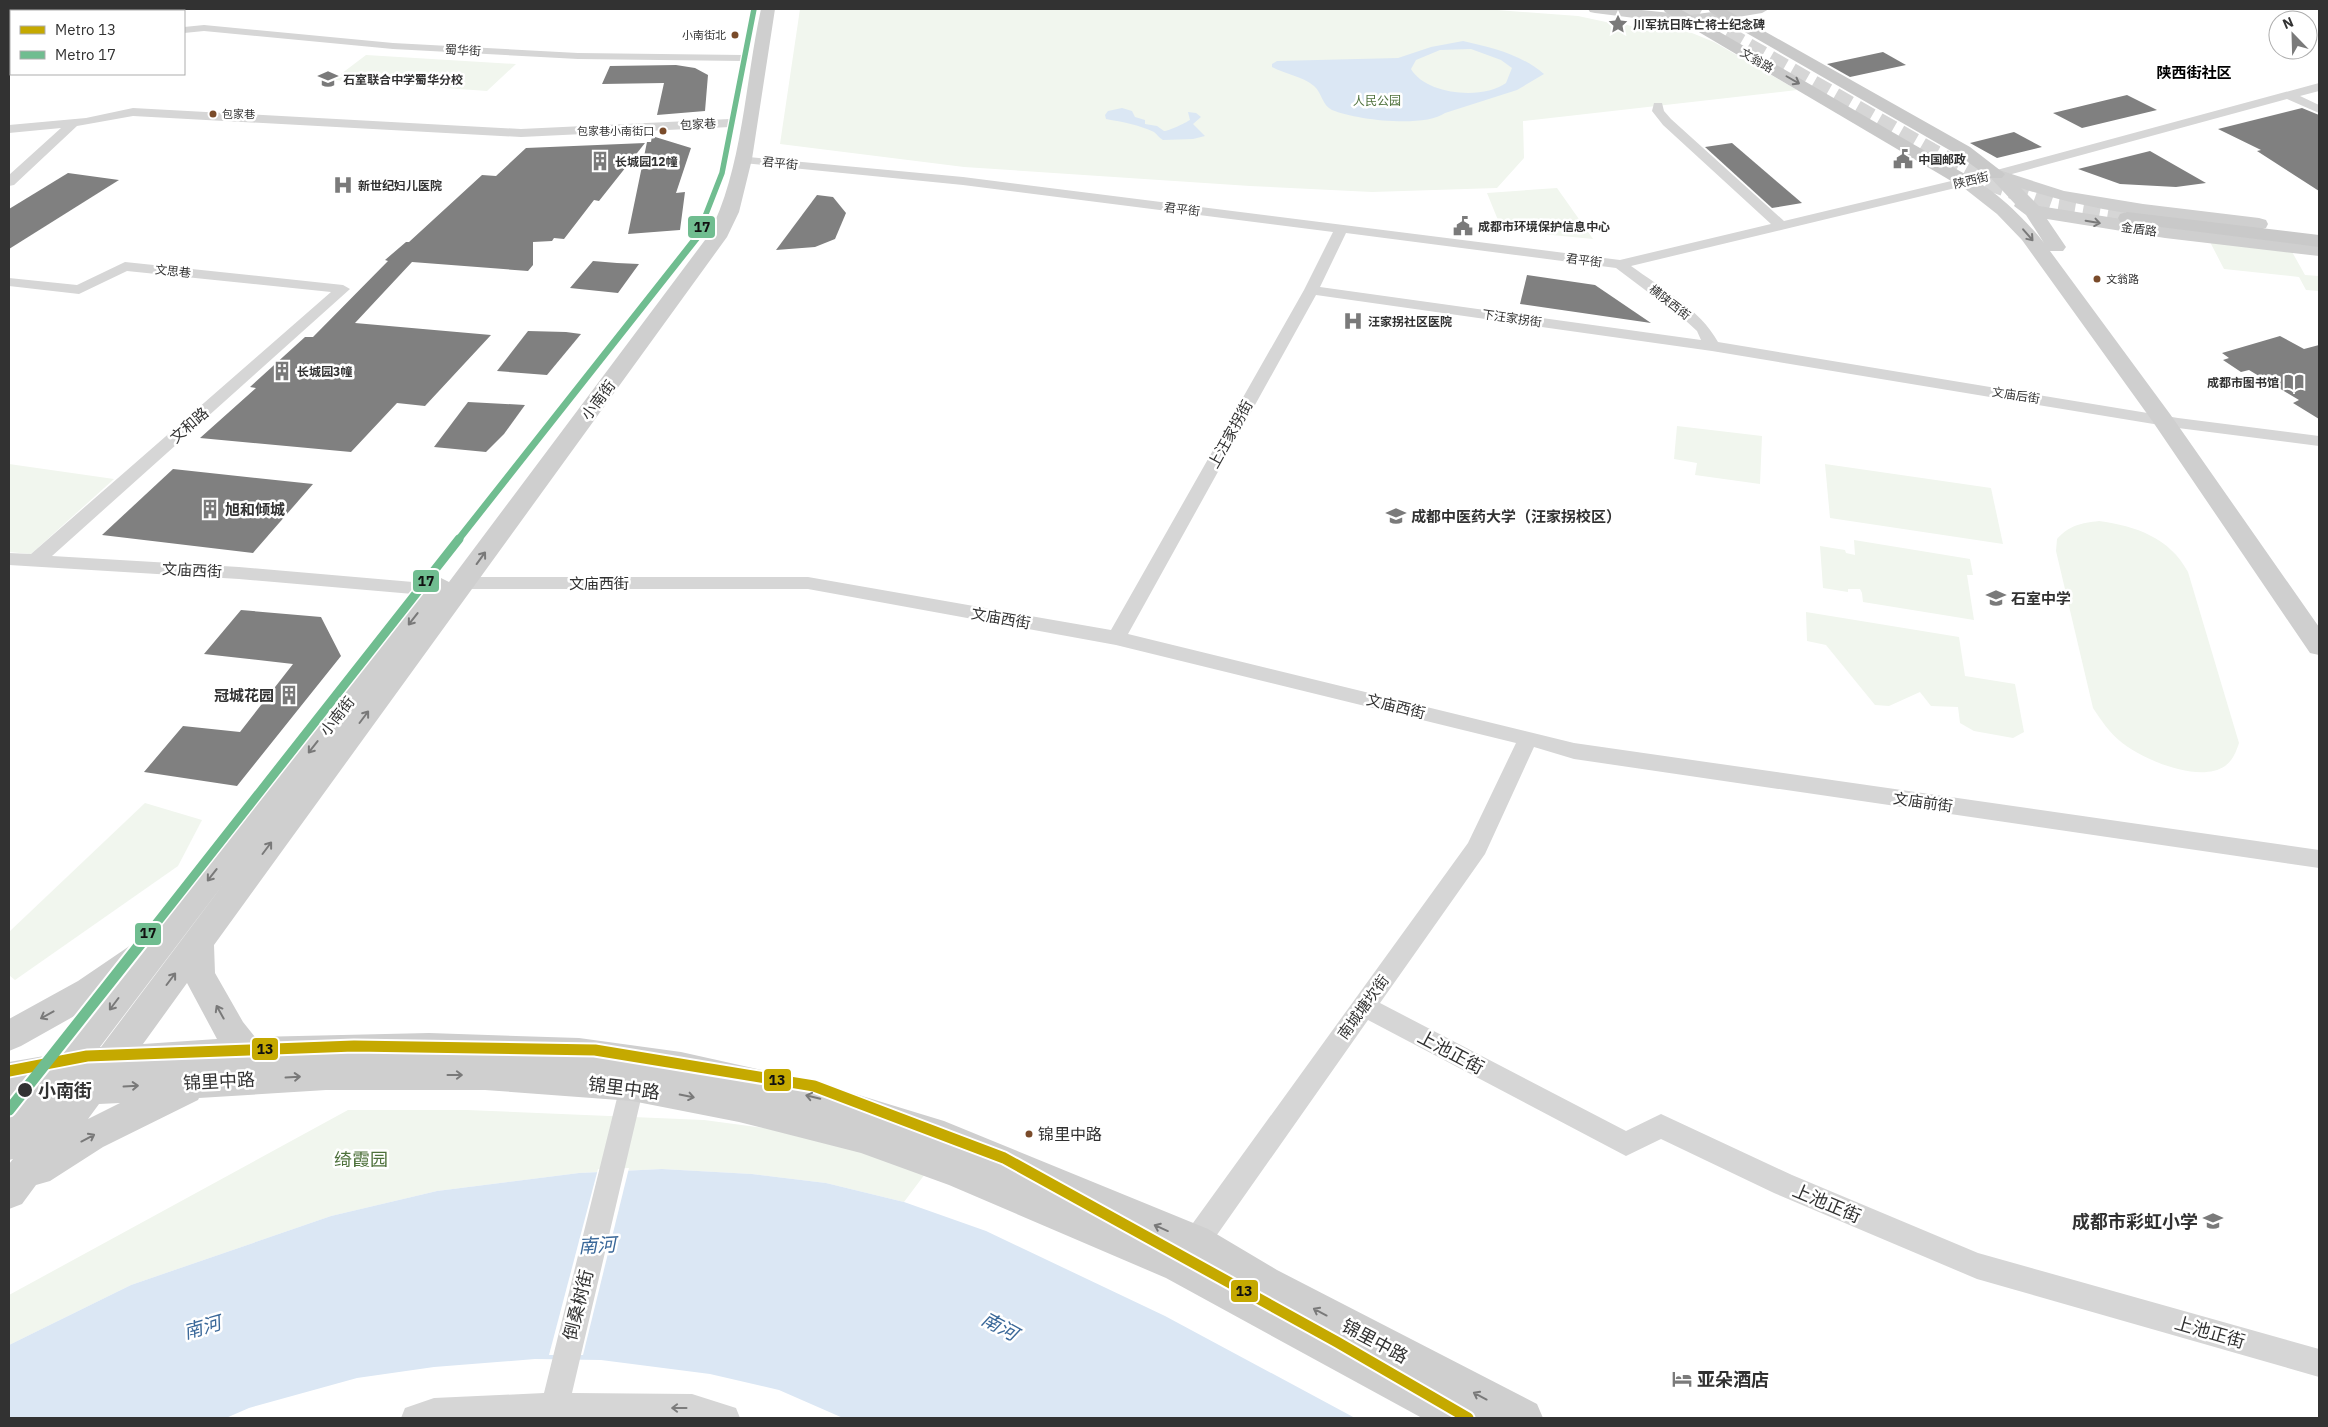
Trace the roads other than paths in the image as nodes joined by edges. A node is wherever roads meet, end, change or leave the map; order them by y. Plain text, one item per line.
1 (750, 9) edge
2 (768, 9) edge
3 (1595, 9) edge
4 (1670, 9) edge
5 (1762, 9) edge
6 (1720, 11) edge
7 (1690, 20) junction
8 (185, 30) edge
9 (1770, 50) dead end
10 (743, 58) junction
11 (2319, 87) edge
12 (2288, 95) junction
13 (1658, 106) dead end
14 (2319, 109) edge
15 (730, 123) junction
16 (73, 124) junction
17 (9, 129) edge
18 (743, 159) junction
19 (1996, 174) junction
20 (1964, 181) junction
21 (9, 182) edge
22 (2033, 211) junction
23 (2127, 218) tunnel mouth
24 (1781, 225) junction
25 (1341, 229) junction
26 (2319, 232) edge
27 (2319, 241) edge
28 (2319, 250) edge
29 (1620, 264) junction
30 (9, 282) edge
31 (343, 289) joint
32 (1311, 290) junction
33 (1712, 346) junction
34 (2170, 421) junction
35 (2319, 441) edge
36 (9, 559) edge
37 (35, 561) junction
38 (464, 583) junction
39 (436, 590) junction
40 (2319, 623) edge
41 (1116, 638) junction
42 (2319, 646) edge
43 (1528, 738) junction
44 (2319, 859) edge
45 (161, 941) junction
46 (198, 942) junction
47 (1364, 1006) junction
48 (9, 1036) edge
49 (247, 1052) junction
50 (89, 1072) junction
51 (9, 1077) edge
52 (201, 1082) junction
53 (632, 1086) junction
54 (48, 1096) junction
55 (9, 1101) edge
56 (9, 1144) edge
57 (13, 1188) edge
58 (1187, 1254) junction
59 (2319, 1363) edge
60 (555, 1407) junction
61 (619, 1413) edge
62 (415, 1418) edge
63 (726, 1418) edge
64 (1462, 1418) edge
65 (1523, 1418) edge

1 - 10 main road, 小南街
2 - 18 main road, 小南街
3 - 7 main road
4 - 7 main road, 文翁路
5 - 6 main road
6 - 7 main road
6 - 19 main road, 文翁路
7 -> 20 main road, 文翁路
8 - 10 street, 蜀华街
9 - 19 main road, 文翁路
10 - 15 main road, 小南街
11 - 12 street, 陕西街
12 - 14 street
12 - 19 street, 陕西街
13 - 24 street
15 - 16 street, 包家巷
15 - 39 main road, 小南街
16 - 17 street, 包家巷
16 - 21 street
18 - 25 street, 君平街
38 -> 18 main road, 小南街
19 - 20 street, 陕西街
19 - 22 main road, 文翁路
19 - 26 main road, 金盾路
20 - 22 main road, 金盾路
20 - 24 street, 陕西街
20 -> 34 main road, 文翁路
22 -> 28 main road, 金盾路
22 - 34 main road, 文翁路
23 - 27 main road, 金盾路
24 - 29 street, 陕西街
25 - 29 street, 君平街
25 - 32 street, 上汪家拐街
29 - 33 street, 横陕西街
30 - 31 street, 文思巷
31 - 37 street, 文和路
32 - 33 street, 下汪家拐街
32 - 41 street, 上汪家拐街
33 - 34 street, 文庙后街
34 - 35 street, 文庙后街
34 - 40 main road, 文翁路
34 - 42 main road, 文翁路
36 - 37 street, 文庙西街
37 - 39 street, 文庙西街
38 - 41 street, 文庙西街
46 -> 38 main road, 小南街
39 -> 45 main road, 小南街
41 - 43 street, 文庙西街
43 - 44 street, 文庙前街
43 - 47 street, 南城塘坎街
45 -> 48 main road
45 -> 50 main road, 小南街
49 -> 46 main road
50 -> 46 main road, 小南街
47 - 58 street, 南城塘坎街
47 - 59 street, 上池正街
49 - 50 main road, 锦里中路
58 -> 49 main road, 锦里中路
50 - 51 main road
50 -> 52 main road, 锦里中路
50 - 54 main road, 锦里中路
50 - 57 main road
52 -> 53 main road, 锦里中路
57 -> 52 main road
53 -> 58 main road, 锦里中路
53 - 60 street, 倒桑树街
54 - 55 main road, 锦里中路
54 - 56 main road
58 - 64 main road, 锦里中路
65 -> 58 main road, 锦里中路
60 - 61 street
60 - 62 street
63 -> 61 street

